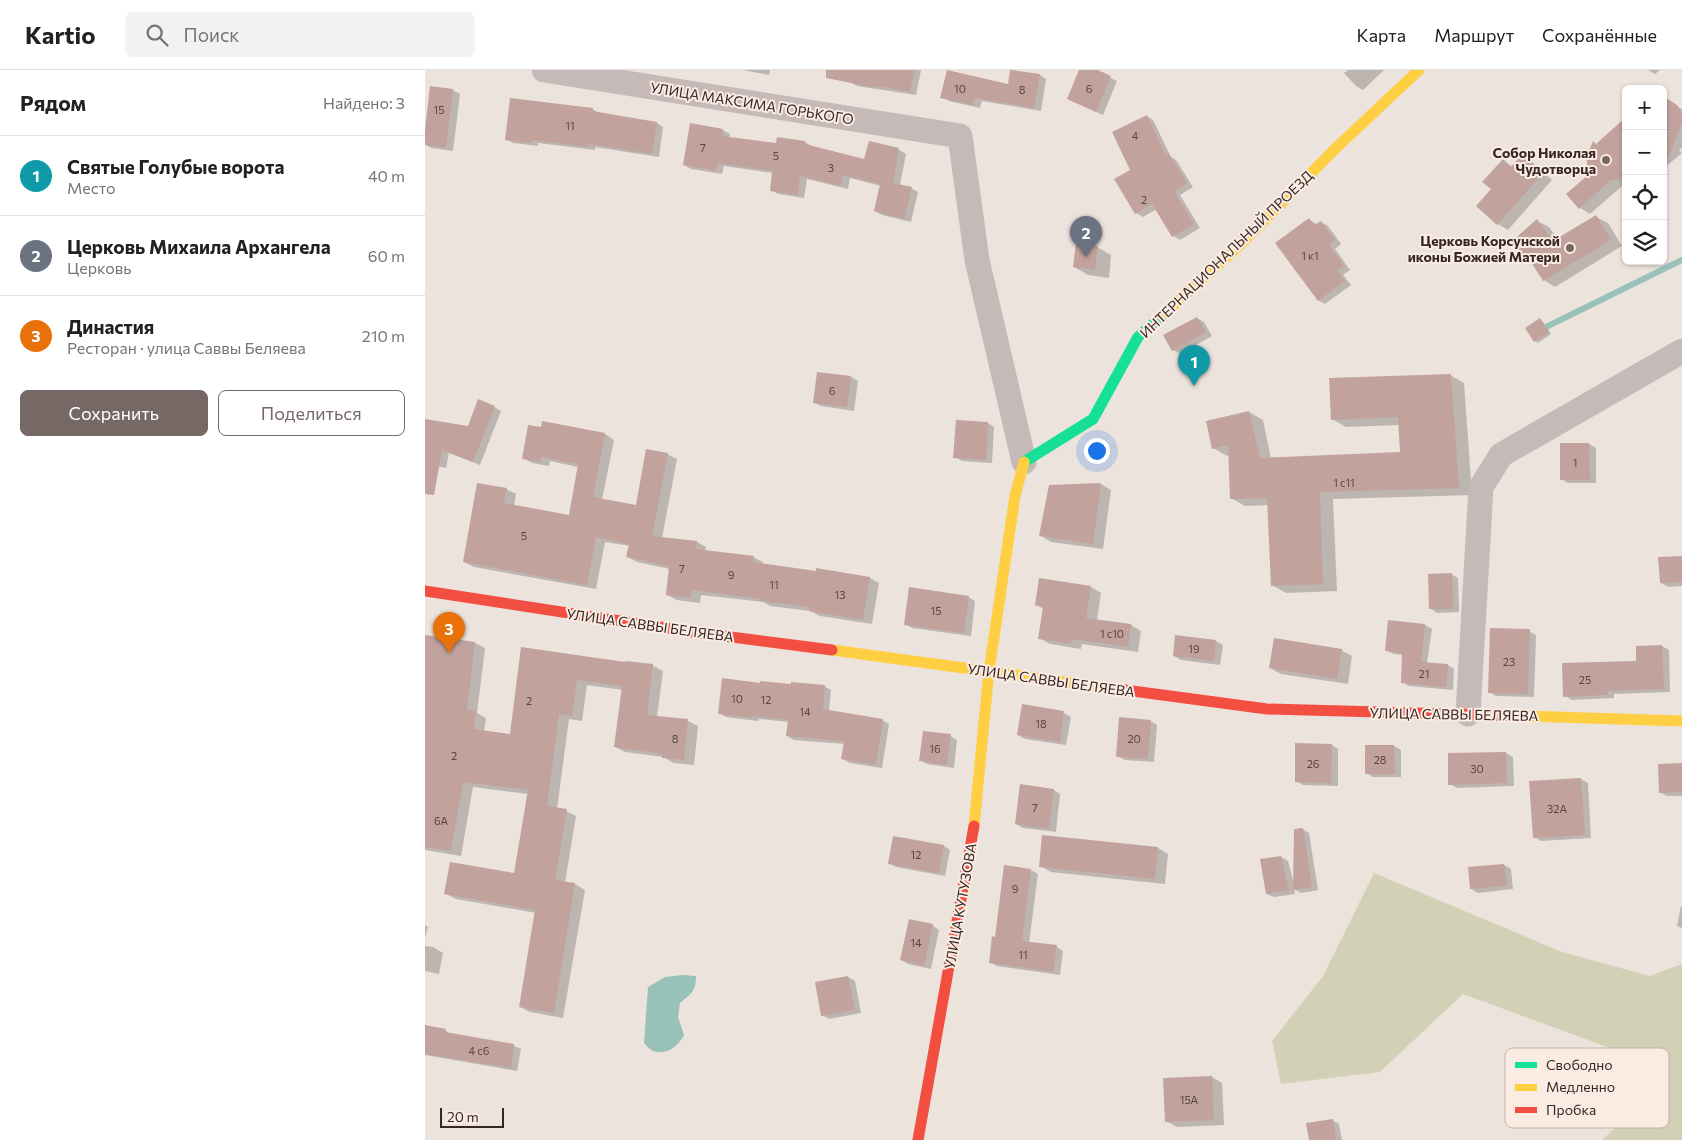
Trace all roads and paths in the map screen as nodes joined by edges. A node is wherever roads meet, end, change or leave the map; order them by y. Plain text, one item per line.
1 (543, 70) edge
2 (1419, 70) edge
3 (1682, 351) edge
4 (1024, 462) junction
5 (425, 591) edge
6 (989, 671) junction
7 (1468, 714) junction
8 (1682, 720) edge
9 (918, 1140) edge

1 - 4 street, УЛИЦА МАКСИМА ГОРЬКОГО
2 - 4 street, ИНТЕРНАЦИОНАЛЬНЫЙ ПРОЕЗД
3 - 7 street
4 - 6 street
5 - 6 street, УЛИЦА САВВЫ БЕЛЯЕВА
6 - 7 street, УЛИЦА САВВЫ БЕЛЯЕВА
6 - 9 street, УЛИЦА КУТУЗОВА
7 - 8 street, УЛИЦА САВВЫ БЕЛЯЕВА

